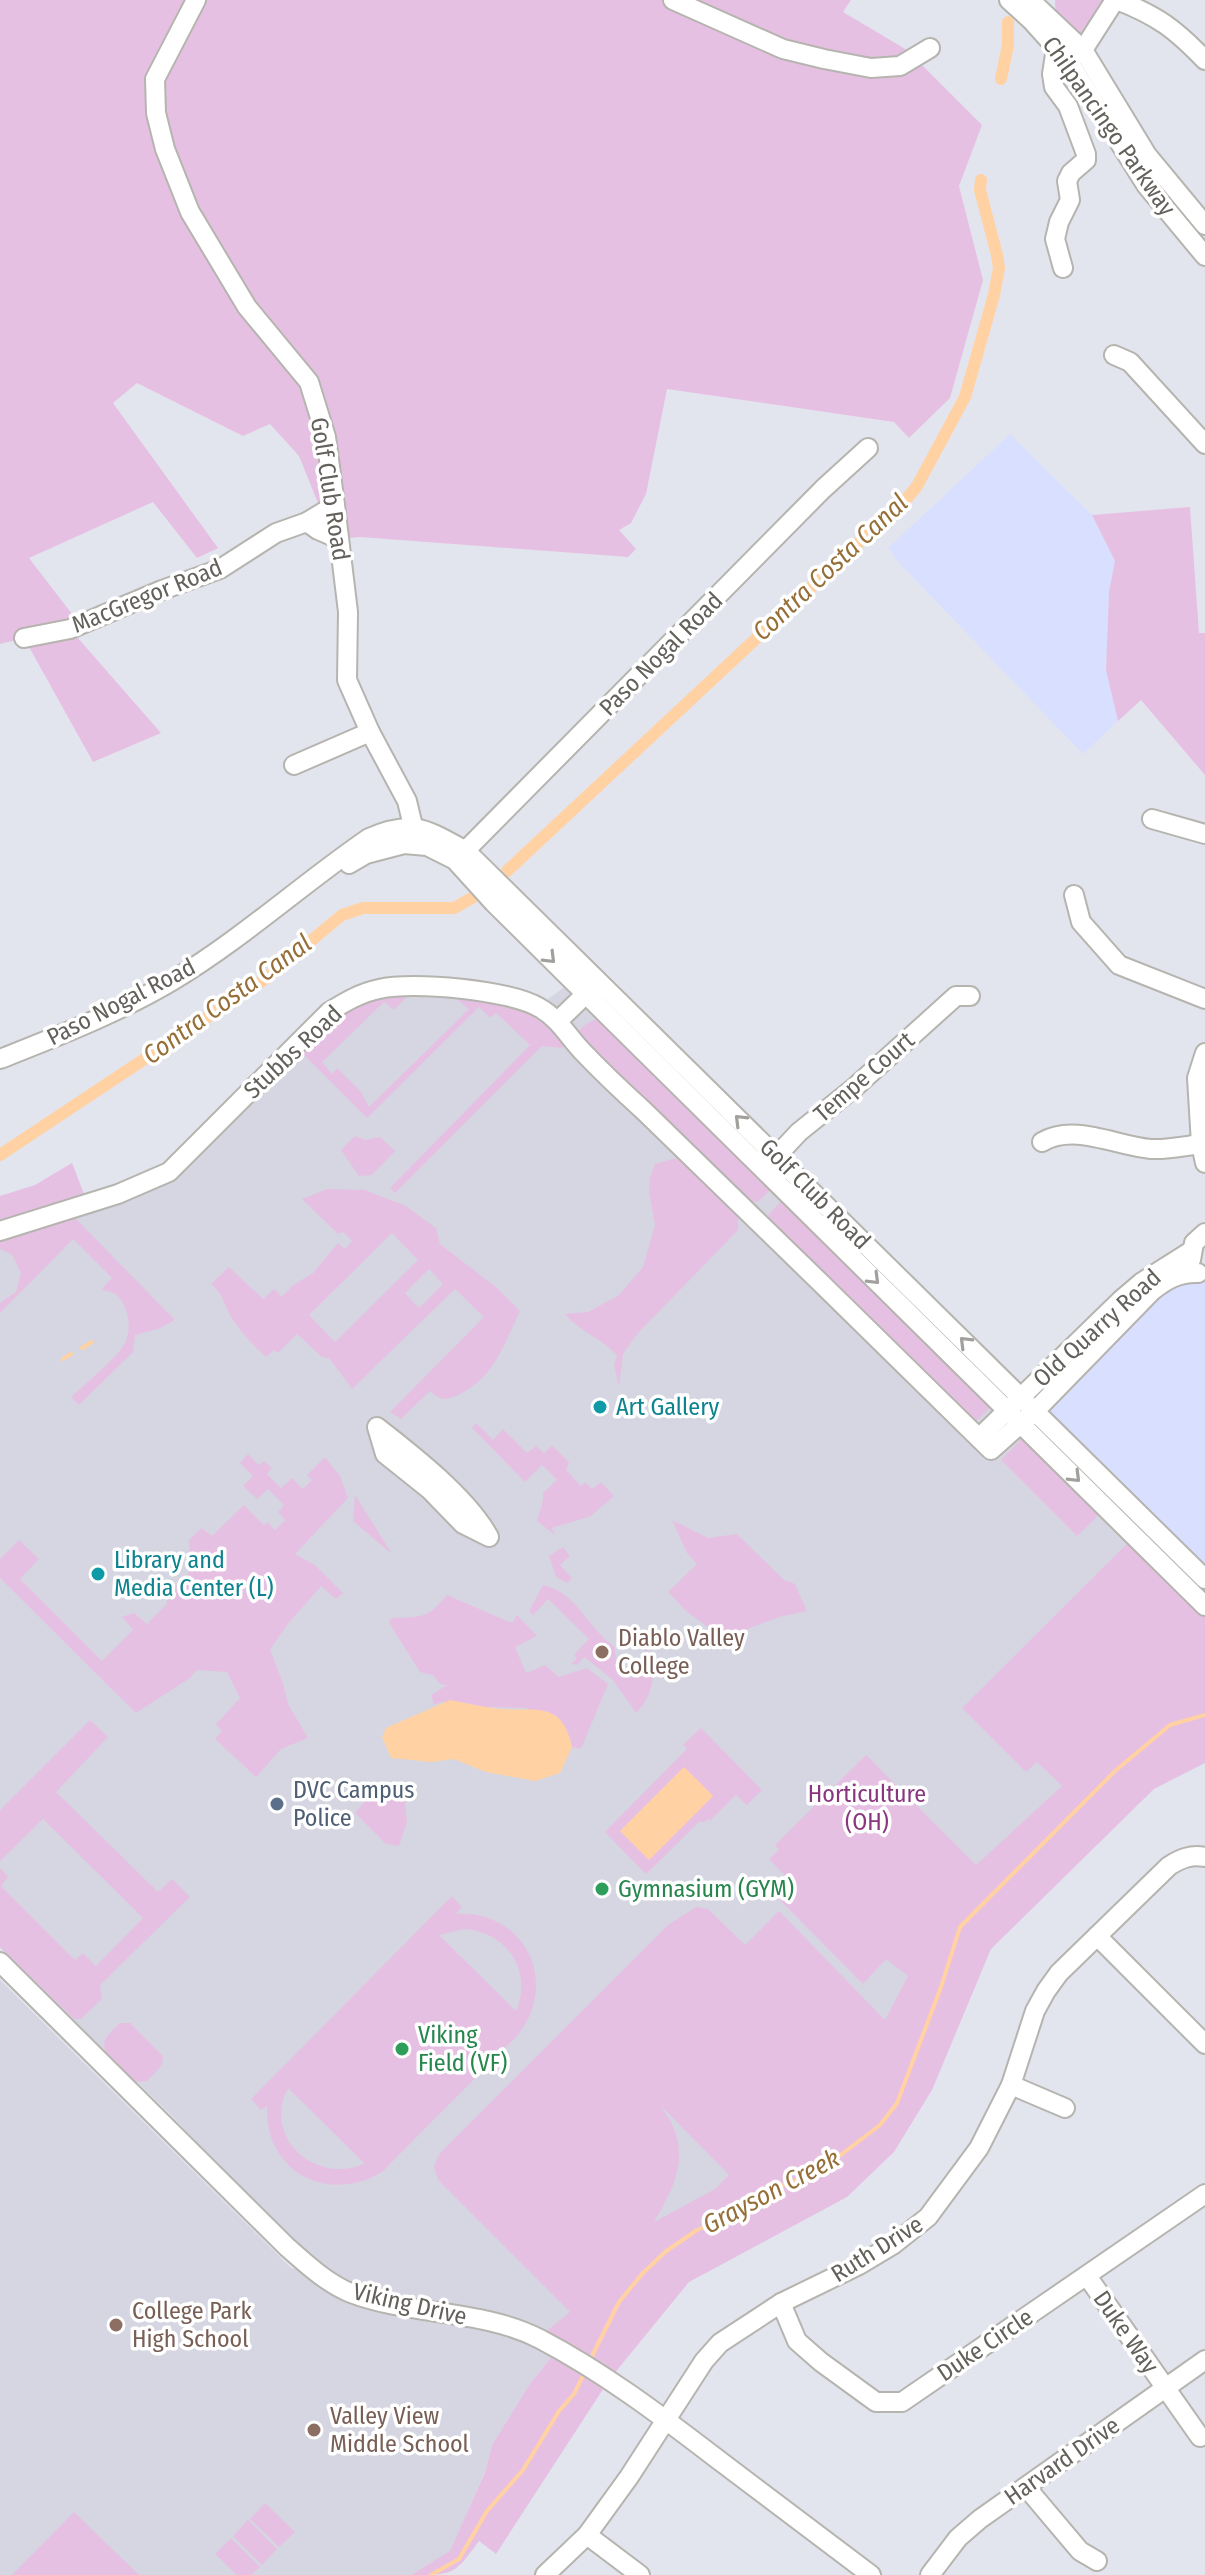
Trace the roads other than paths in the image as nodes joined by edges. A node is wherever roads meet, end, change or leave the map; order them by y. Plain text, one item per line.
1 (196, 0) edge
2 (673, 0) edge
3 (1009, 0) edge
4 (1030, 0) edge
5 (1116, 0) edge
6 (930, 48) dead end
7 (1069, 53) junction
8 (1205, 60) edge
9 (1203, 218) edge
10 (1183, 230) junction
11 (1205, 256) edge
12 (1063, 268) dead end
13 (1114, 355) dead end
14 (1205, 444) edge
15 (868, 448) dead end
16 (335, 505) junction
17 (307, 522) junction
18 (339, 539) junction
19 (24, 638) dead end
20 (370, 732) junction
21 (294, 765) dead end
22 (1152, 819) dead end
23 (1205, 834) edge
24 (412, 835) junction
25 (461, 855) junction
26 (1074, 895) dead end
27 (592, 988) junction
28 (970, 996) dead end
29 (1205, 999) edge
30 (558, 1021) junction
31 (1205, 1053) edge
32 (0, 1059) edge
33 (1042, 1142) dead end
34 (1201, 1144) junction
35 (770, 1163) junction
36 (1205, 1163) edge
37 (1205, 1213) edge
38 (0, 1231) edge
39 (1199, 1240) edge
40 (1201, 1276) edge
41 (1020, 1410) junction
42 (1205, 1579) edge
43 (1205, 1606) edge
44 (1201, 1856) edge
45 (1097, 1936) junction
46 (0, 1962) edge
47 (1205, 2044) edge
48 (1011, 2085) junction
49 (1065, 2108) dead end
50 (1205, 2194) edge
51 (1087, 2276) junction
52 (781, 2303) junction
53 (1205, 2360) edge
54 (1165, 2388) junction
55 (665, 2419) junction
56 (1200, 2437) dead end
57 (1026, 2487) junction
58 (587, 2535) junction
59 (1097, 2561) dead end
60 (545, 2575) edge
61 (640, 2575) edge
62 (871, 2575) edge
63 (930, 2575) edge

1 - 16 street, Golf Club Road
2 - 6 street
3 - 7 street, Chilpancingo Parkway
4 - 7 street, Chilpancingo Parkway
5 - 7 street
5 - 8 street
7 - 9 street, Chilpancingo Parkway
7 - 10 street, Chilpancingo Parkway
7 - 12 street
9 - 10 street
10 - 11 street, Chilpancingo Parkway
13 - 14 street
15 - 25 street, Paso Nogal Road
16 - 17 street, MacGregor Road
16 - 18 street, Golf Club Road
17 - 18 street
17 - 19 street, MacGregor Road
18 - 20 street, Golf Club Road
20 - 21 street
20 - 24 street, Golf Club Road
22 - 23 street
24 - 25 street, Golf Club Road
24 - 32 street, Paso Nogal Road
25 - 27 street, Golf Club Road
25 -> 27 street, Golf Club Road
26 - 29 street
27 - 30 street
27 - 35 street, Golf Club Road
28 - 35 street, Tempe Court
30 - 38 street, Stubbs Road
30 - 41 street
31 - 34 street
33 - 34 street
34 - 36 street
35 - 41 street, Golf Club Road
37 - 39 street
39 - 40 street, Old Quarry Road
39 - 41 street, Old Quarry Road
40 - 41 street, Old Quarry Road
41 - 42 street, Golf Club Road
41 -> 43 street, Golf Club Road
44 - 45 street, Ruth Drive
45 - 47 street
45 - 48 street, Ruth Drive
46 - 55 street, Viking Drive
48 - 49 street
48 - 52 street, Ruth Drive
50 - 51 street, Duke Circle
51 - 52 street, Duke Circle
51 - 54 street, Duke Way
52 - 55 street, Ruth Drive
53 - 54 street, Harvard Drive
54 - 56 street, Duke Way
54 - 57 street, Harvard Drive
55 - 58 street, Ruth Drive
55 - 62 street, Viking Drive
57 - 59 street
57 - 63 street, Harvard Drive
58 - 60 street, Ruth Drive
58 - 61 street

